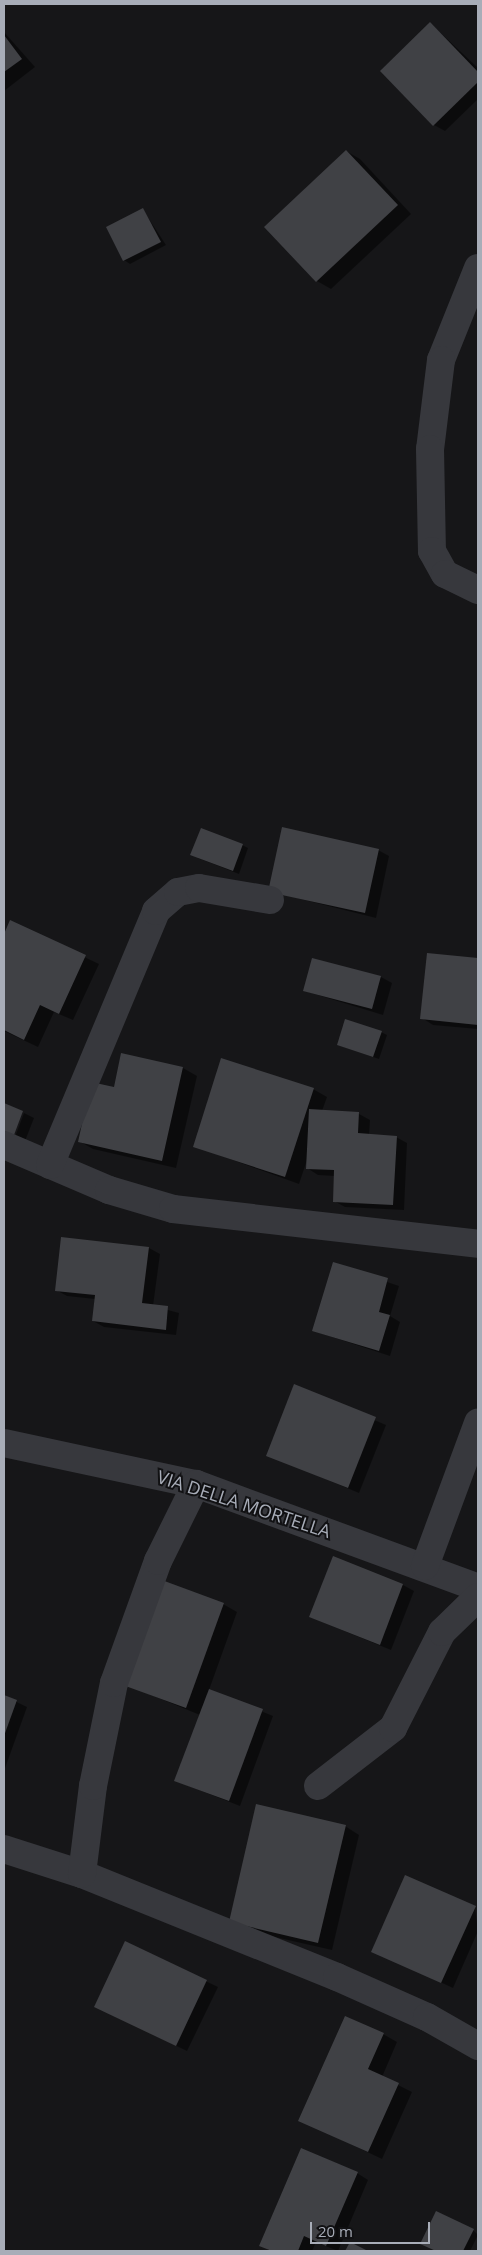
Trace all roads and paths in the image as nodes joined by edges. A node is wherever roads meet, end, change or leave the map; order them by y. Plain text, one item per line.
1 (478, 268) edge
2 (478, 590) edge
3 (270, 900) dead end
4 (4, 1146) edge
5 (50, 1165) junction
6 (478, 1239) edge
7 (478, 1424) edge
8 (4, 1443) edge
9 (196, 1484) junction
10 (425, 1566) junction
11 (478, 1588) edge
12 (478, 1597) edge
13 (318, 1786) dead end
14 (4, 1849) edge
15 (82, 1874) junction
16 (478, 2046) edge

1 - 2 street
3 - 5 street
4 - 5 street
5 - 6 street
7 - 10 street
8 - 9 street, VIA DELLA MORTELLA
9 - 10 street, VIA DELLA MORTELLA
9 - 15 street
10 - 11 street, VIA DELLA MORTELLA
12 - 13 street
14 - 15 street
15 - 16 street

